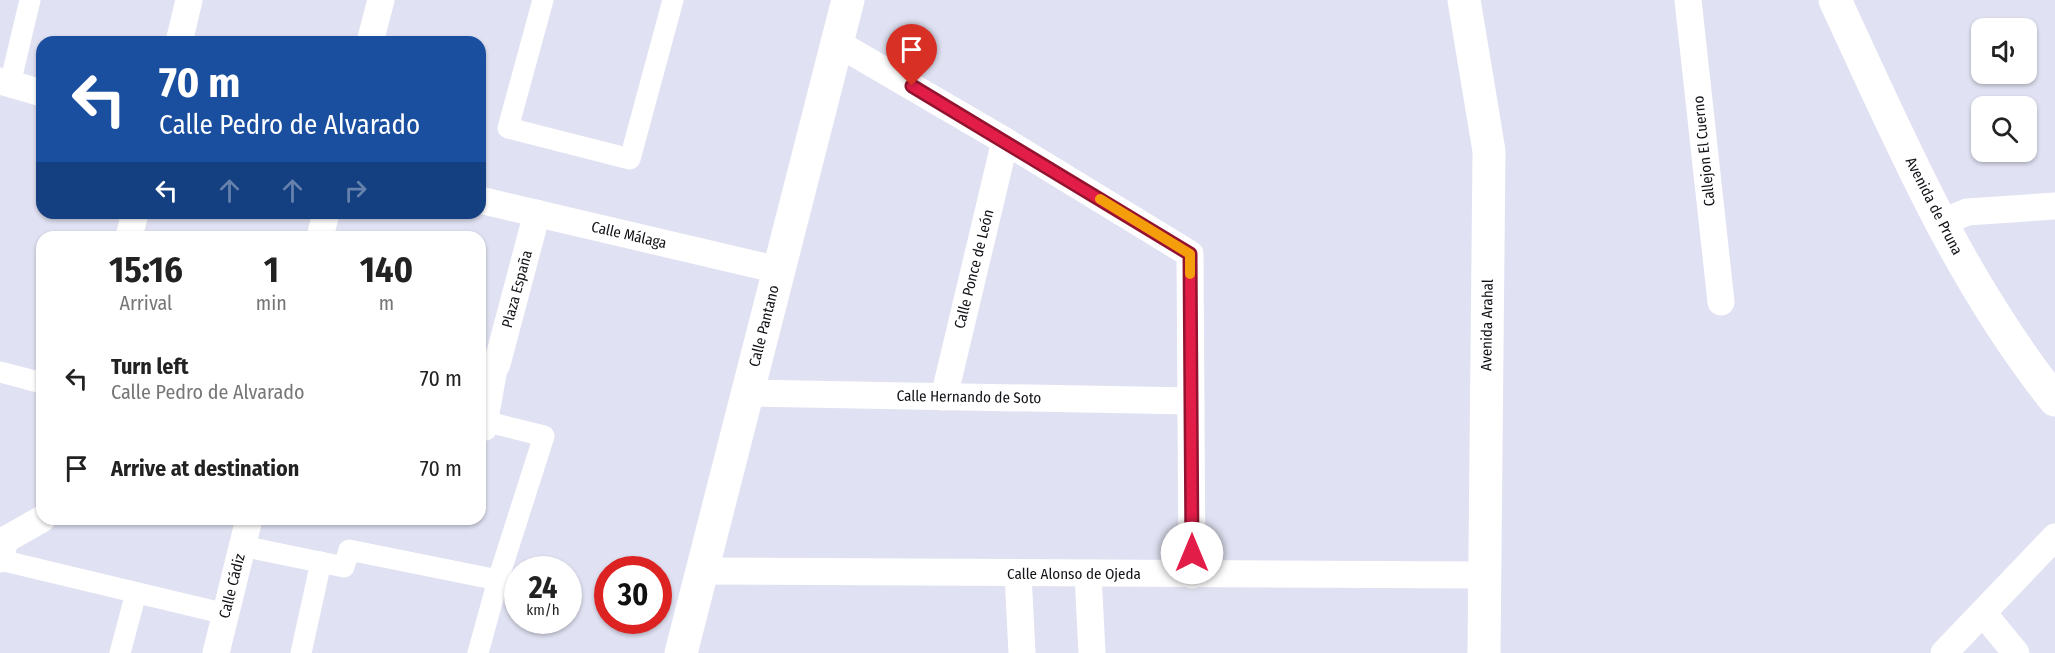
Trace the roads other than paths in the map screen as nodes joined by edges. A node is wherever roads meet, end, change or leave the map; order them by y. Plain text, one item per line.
1 (30, 0) edge
2 (189, 0) edge
3 (381, 0) edge
4 (543, 0) edge
5 (673, 0) edge
6 (848, 0) edge
7 (1464, 0) edge
8 (1688, 0) edge
9 (1835, 0) edge
10 (180, 36) edge
11 (372, 36) edge
12 (837, 43) junction
13 (5, 82) edge
14 (36, 91) edge
15 (1005, 141) junction
16 (486, 201) edge
17 (2055, 206) edge
18 (537, 213) junction
19 (1941, 223) junction
20 (778, 270) junction
21 (1721, 302) dead end
22 (488, 363) edge
23 (0, 372) edge
24 (36, 381) edge
25 (747, 393) junction
26 (486, 394) edge
27 (944, 396) junction
28 (2055, 400) edge
29 (1191, 401) junction
30 (486, 425) edge
31 (36, 522) edge
32 (247, 525) edge
33 (2055, 537) edge
34 (242, 546) junction
35 (0, 559) edge
36 (321, 562) junction
37 (701, 571) junction
38 (1018, 574) junction
39 (1088, 574) junction
40 (1484, 574) junction
41 (1192, 575) junction
42 (498, 580) junction
43 (136, 593) junction
44 (1983, 613) junction
45 (225, 614) junction
46 (120, 653) edge
47 (216, 653) edge
48 (301, 653) edge
49 (478, 653) edge
50 (681, 653) edge
51 (1022, 653) edge
52 (1092, 653) edge
53 (1484, 653) edge
54 (1944, 653) edge
55 (2016, 653) edge

1 - 13 street
2 - 10 street
3 - 11 street
4 - 5 street
6 - 12 street, Calle Pantano
7 - 40 street, Avenida Arahal
8 - 21 street, Callejon El Cuerno
9 - 19 street, Avenida de Pruna
12 - 15 street
12 - 20 street, Calle Pantano
13 - 14 street
15 - 27 street, Calle Ponce de León
15 - 29 street
16 - 18 street, Calle Málaga
17 - 19 street
18 - 20 street, Calle Málaga
18 - 22 street, Plaza España
19 - 28 street, Avenida de Pruna
20 - 25 street, Calle Pantano
22 - 26 street, Plaza España
23 - 24 street
25 - 27 street, Calle Hernando de Soto
25 - 37 street, Calle Pantano
27 - 29 street, Calle Hernando de Soto
29 - 41 street
30 - 42 street
31 - 35 street
32 - 34 street, Calle Cádiz
33 - 44 street
34 - 36 street
34 - 45 street, Calle Cádiz
35 - 43 street
36 - 42 street
36 - 48 street
37 - 38 street, Calle Alonso de Ojeda
37 - 50 street, Calle Pantano
38 - 39 street, Calle Alonso de Ojeda
38 - 51 street
39 - 41 street, Calle Alonso de Ojeda
39 - 52 street
40 - 41 street, Calle Alonso de Ojeda
40 - 53 street, Avenida Arahal
42 - 49 street
43 - 45 street
43 - 46 street
44 - 54 street
44 - 55 street
45 - 47 street, Calle Cádiz

